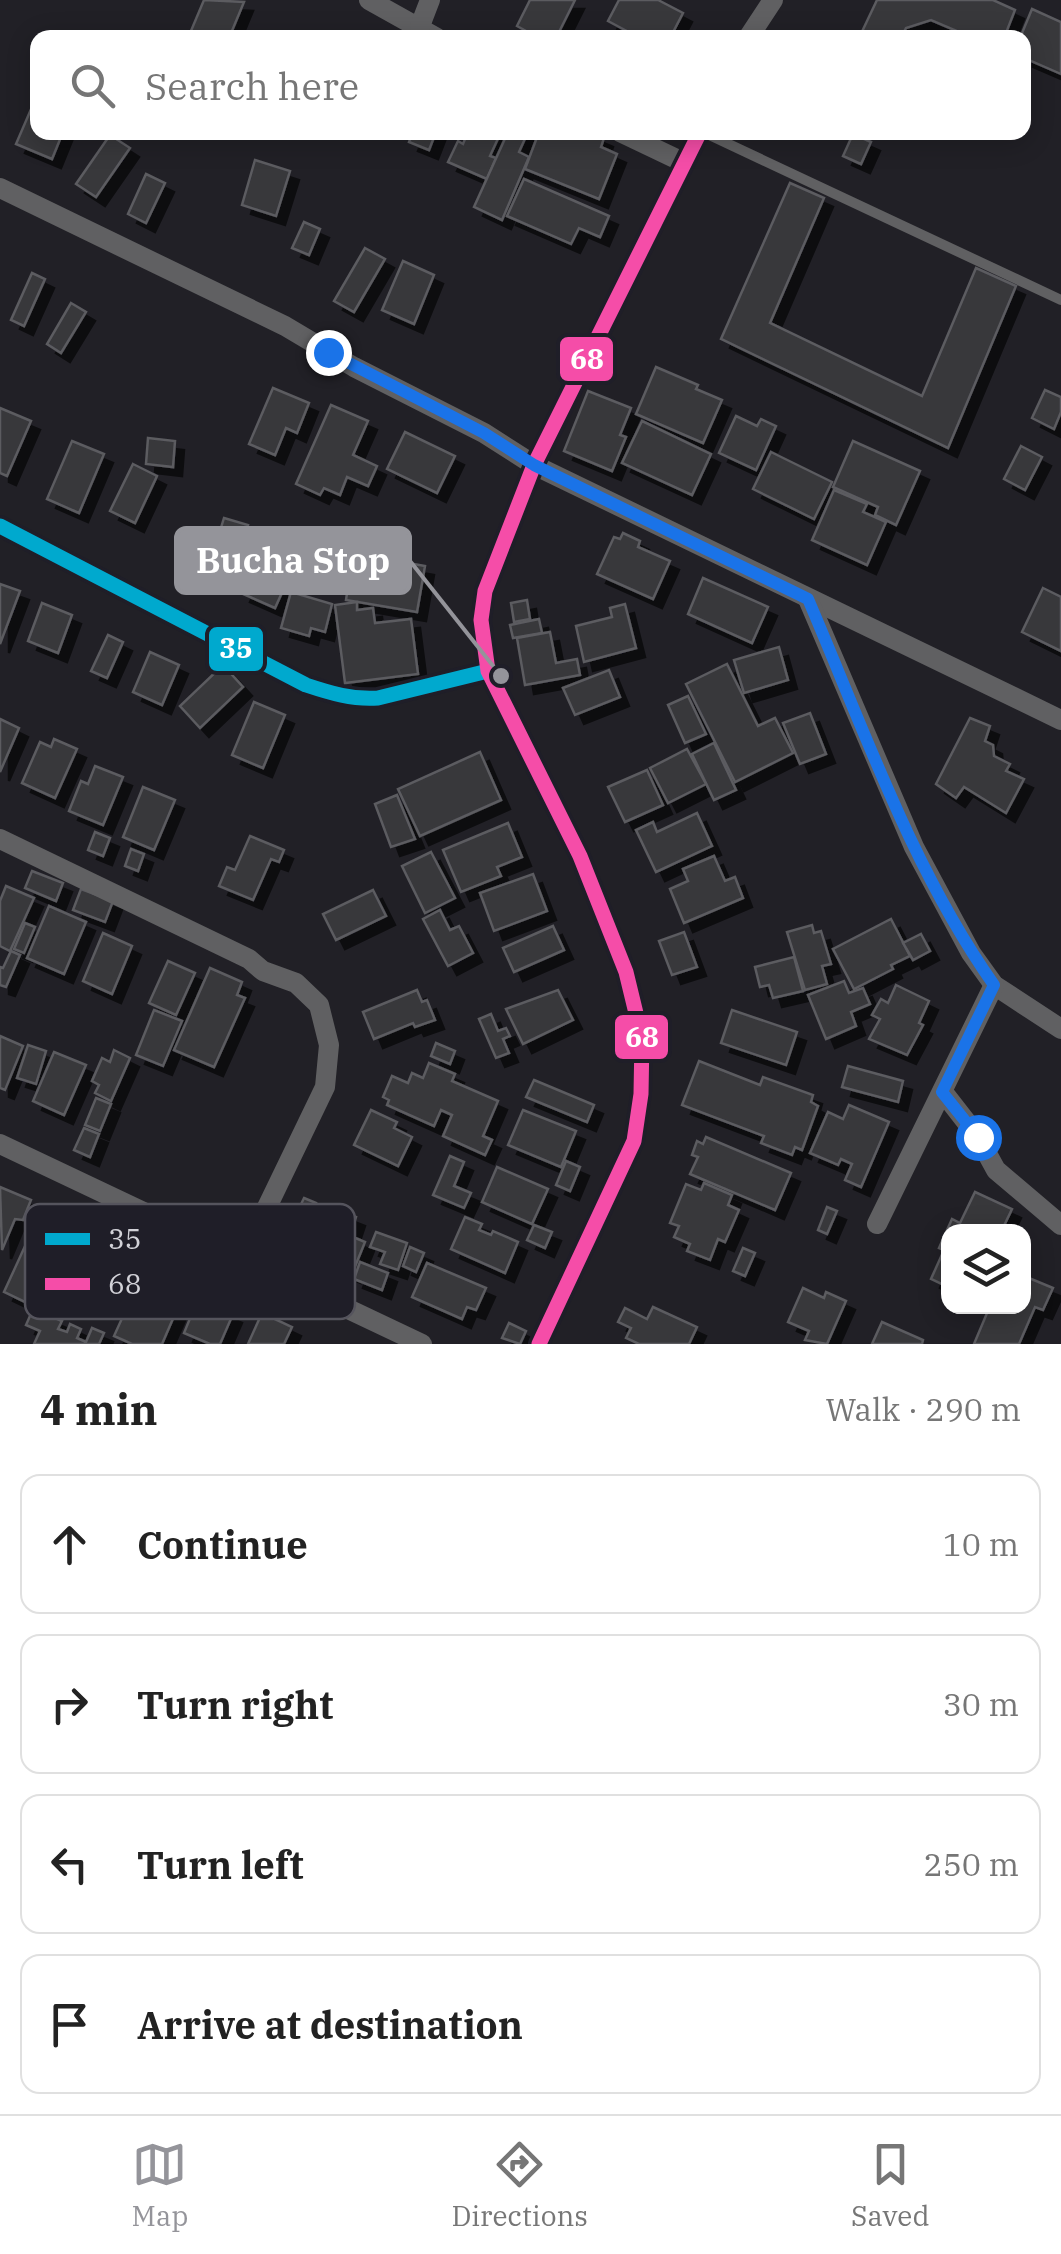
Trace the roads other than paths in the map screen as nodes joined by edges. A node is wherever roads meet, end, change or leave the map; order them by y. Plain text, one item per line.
1 (368, 0) edge
2 (430, 0) edge
3 (772, 0) edge
4 (424, 30) edge
5 (428, 30) edge
6 (753, 30) edge
7 (637, 140) edge
8 (698, 140) edge
9 (719, 140) edge
10 (685, 163) junction
11 (0, 188) edge
12 (1061, 300) edge
13 (534, 465) junction
14 (0, 526) edge
15 (808, 599) junction
16 (488, 670) junction
17 (1061, 720) edge
18 (0, 840) edge
19 (994, 985) junction
20 (1061, 1028) edge
21 (942, 1092) junction
22 (0, 1144) edge
23 (128, 1204) edge
24 (269, 1204) edge
25 (878, 1224) dead end
26 (1061, 1226) edge
27 (355, 1312) edge
28 (422, 1344) edge
29 (539, 1344) edge

1 - 4 street
2 - 5 street
3 - 6 street
7 - 10 street
8 - 10 street
9 - 12 lane
10 - 13 street
11 - 13 street
13 - 15 street
13 - 16 street
14 - 16 street
15 - 17 street
15 - 19 street
16 - 29 street
18 - 24 street
19 - 20 street
19 - 21 street
21 - 25 street
21 - 26 street
22 - 23 street
27 - 28 street

